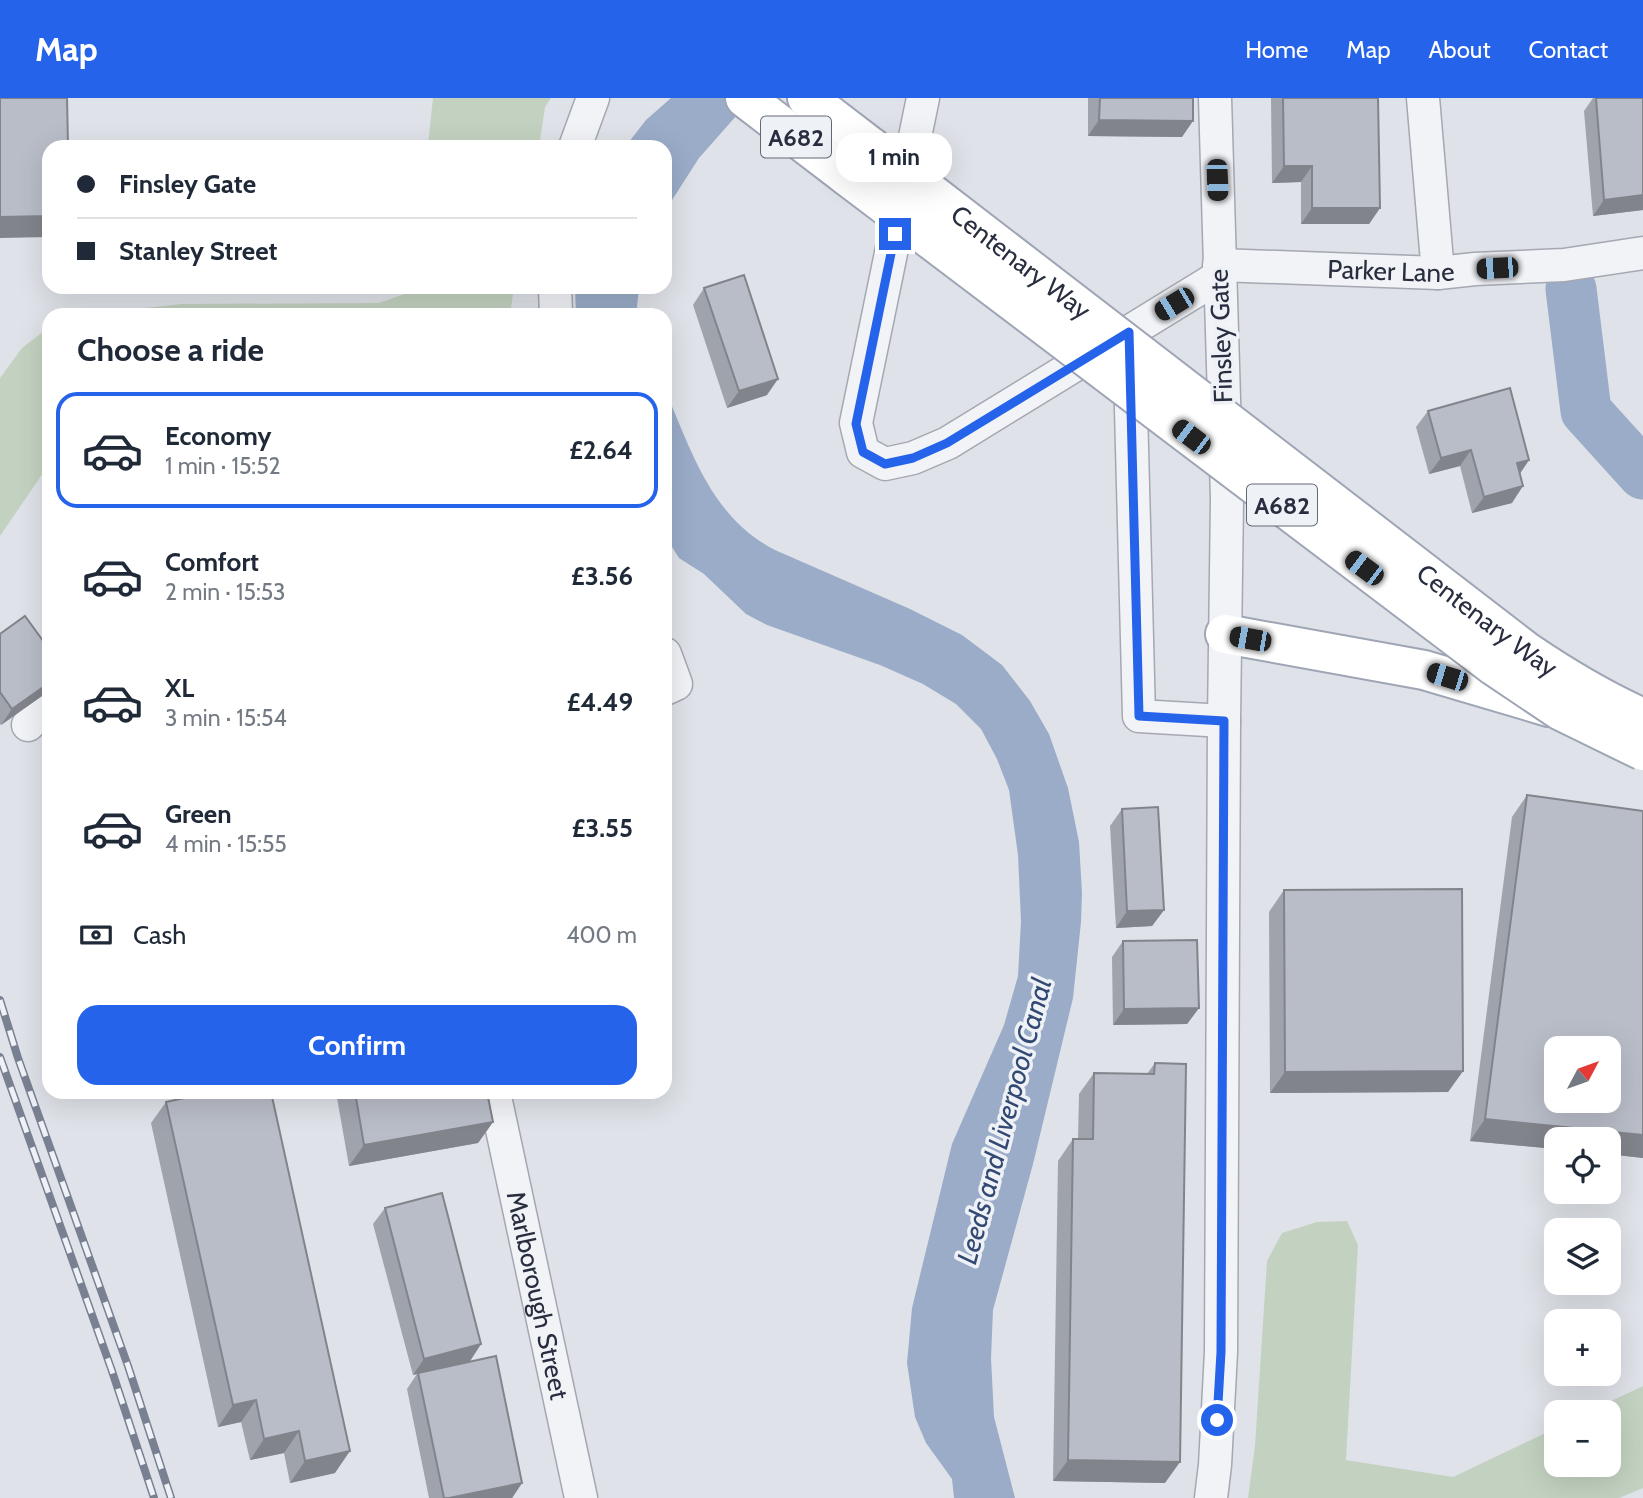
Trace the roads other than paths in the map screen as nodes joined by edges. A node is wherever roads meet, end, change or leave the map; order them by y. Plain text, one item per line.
1 (593, 98) edge
2 (745, 98) edge
3 (807, 98) edge
4 (923, 98) edge
5 (1215, 98) edge
6 (1423, 98) edge
7 (578, 140) edge
8 (1643, 253) edge
9 (1219, 270) junction
10 (1438, 273) junction
11 (1129, 332) junction
12 (1225, 634) junction
13 (1561, 711) junction
14 (1643, 718) edge
15 (1224, 721) junction
16 (1643, 751) edge
17 (496, 1099) edge
18 (582, 1498) edge
19 (1211, 1498) edge

1 - 7 street
2 - 13 main road, Centenary Way / A682, bridge
3 - 14 main road, Centenary Way / A682, bridge
4 - 11 street
5 - 9 street, Finsley Gate
6 - 10 street
8 - 10 street, Parker Lane
9 - 10 street, Parker Lane
9 - 11 street
9 - 12 street, Finsley Gate
11 - 15 street
12 - 13 main road, A682, bridge
12 - 15 street, Finsley Gate
13 - 16 main road, Centenary Way / A682, bridge
15 - 19 street, Finsley Gate
17 - 18 street, Marlborough Street

